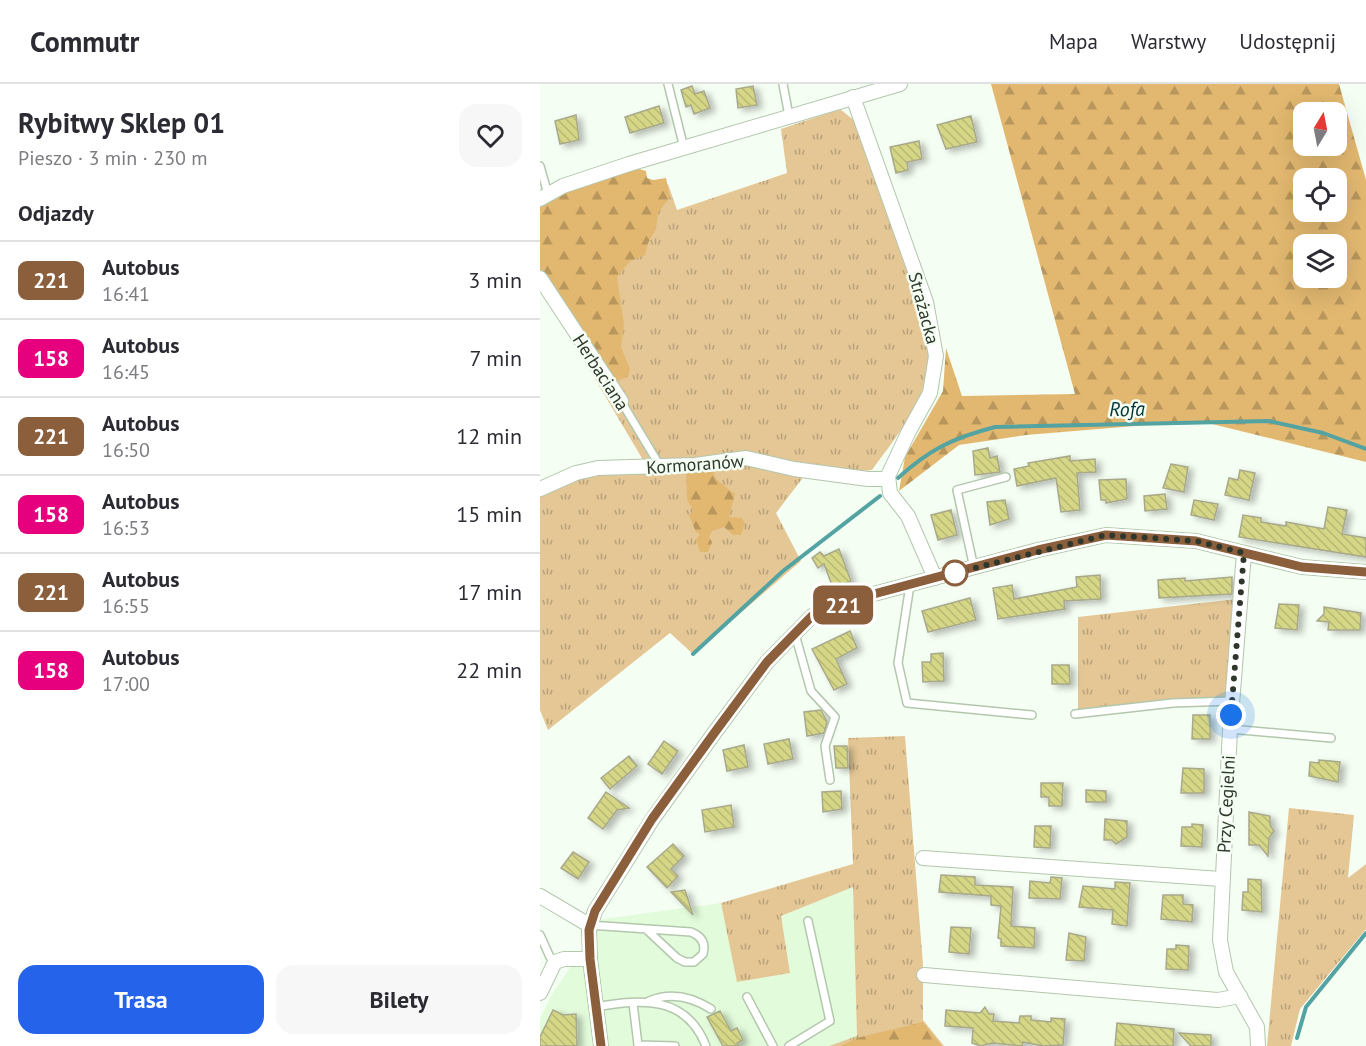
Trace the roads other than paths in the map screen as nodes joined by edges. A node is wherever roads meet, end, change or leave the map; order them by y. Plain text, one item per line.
1 (668, 84) edge
2 (783, 84) edge
3 (900, 84) edge
4 (853, 97) junction
5 (789, 116) junction
6 (684, 148) junction
7 (540, 166) edge
8 (544, 197) edge
9 (540, 278) edge
10 (621, 401) joint
11 (660, 467) junction
12 (1006, 477) dead end
13 (888, 479) junction
14 (540, 489) edge
15 (1244, 553) junction
16 (974, 568) junction
17 (1366, 572) edge
18 (935, 578) junction
19 (910, 585) junction
20 (795, 634) junction
21 (1232, 701) junction
22 (1075, 714) dead end
23 (1032, 715) dead end
24 (1230, 729) junction
25 (1331, 738) dead end
26 (830, 780) dead end
27 (923, 858) dead end
28 (1221, 879) junction
29 (540, 896) edge
30 (808, 921) dead end
31 (590, 924) junction
32 (647, 930) junction
33 (540, 935) edge
34 (540, 955) edge
35 (552, 959) junction
36 (590, 959) junction
37 (924, 975) dead end
38 (540, 993) edge
39 (1240, 996) junction
40 (747, 997) dead end
41 (649, 1001) junction
42 (633, 1003) junction
43 (596, 1007) junction
44 (711, 1009) dead end
45 (600, 1044) edge
46 (675, 1046) edge
47 (706, 1046) edge
48 (773, 1046) edge
49 (789, 1046) edge
50 (1258, 1046) edge

1 - 6 lane
2 - 5 lane
3 - 4 street
4 - 5 street
4 - 13 street, Strażacka
5 - 6 street
6 - 8 street
7 - 8 lane
9 - 10 street, Herbaciana
10 - 11 lane, Herbaciana
11 - 13 street, Kormoranów
11 - 14 street, Kormoranów
12 - 16 lane
13 - 18 street
15 - 16 street
15 - 17 street
15 - 21 street, Przy Cegielni
16 - 18 street
18 - 19 street
19 - 20 street
19 - 23 lane
20 - 26 lane
20 - 31 street
21 - 22 lane
21 - 24 street, Przy Cegielni
24 - 25 lane
24 - 28 street, Przy Cegielni
27 - 28 street
28 - 39 street, Przy Cegielni
29 - 31 street
30 - 49 lane
31 - 32 lane
31 - 36 street
32 - 32 lane
33 - 35 lane
34 - 35 lane
35 - 36 street
35 - 38 street
36 - 43 street
37 - 39 street
39 - 50 street, Przy Cegielni
40 - 48 lane
41 - 42 lane
41 - 44 lane
41 - 47 lane
42 - 43 lane
42 - 46 lane
43 - 45 street

